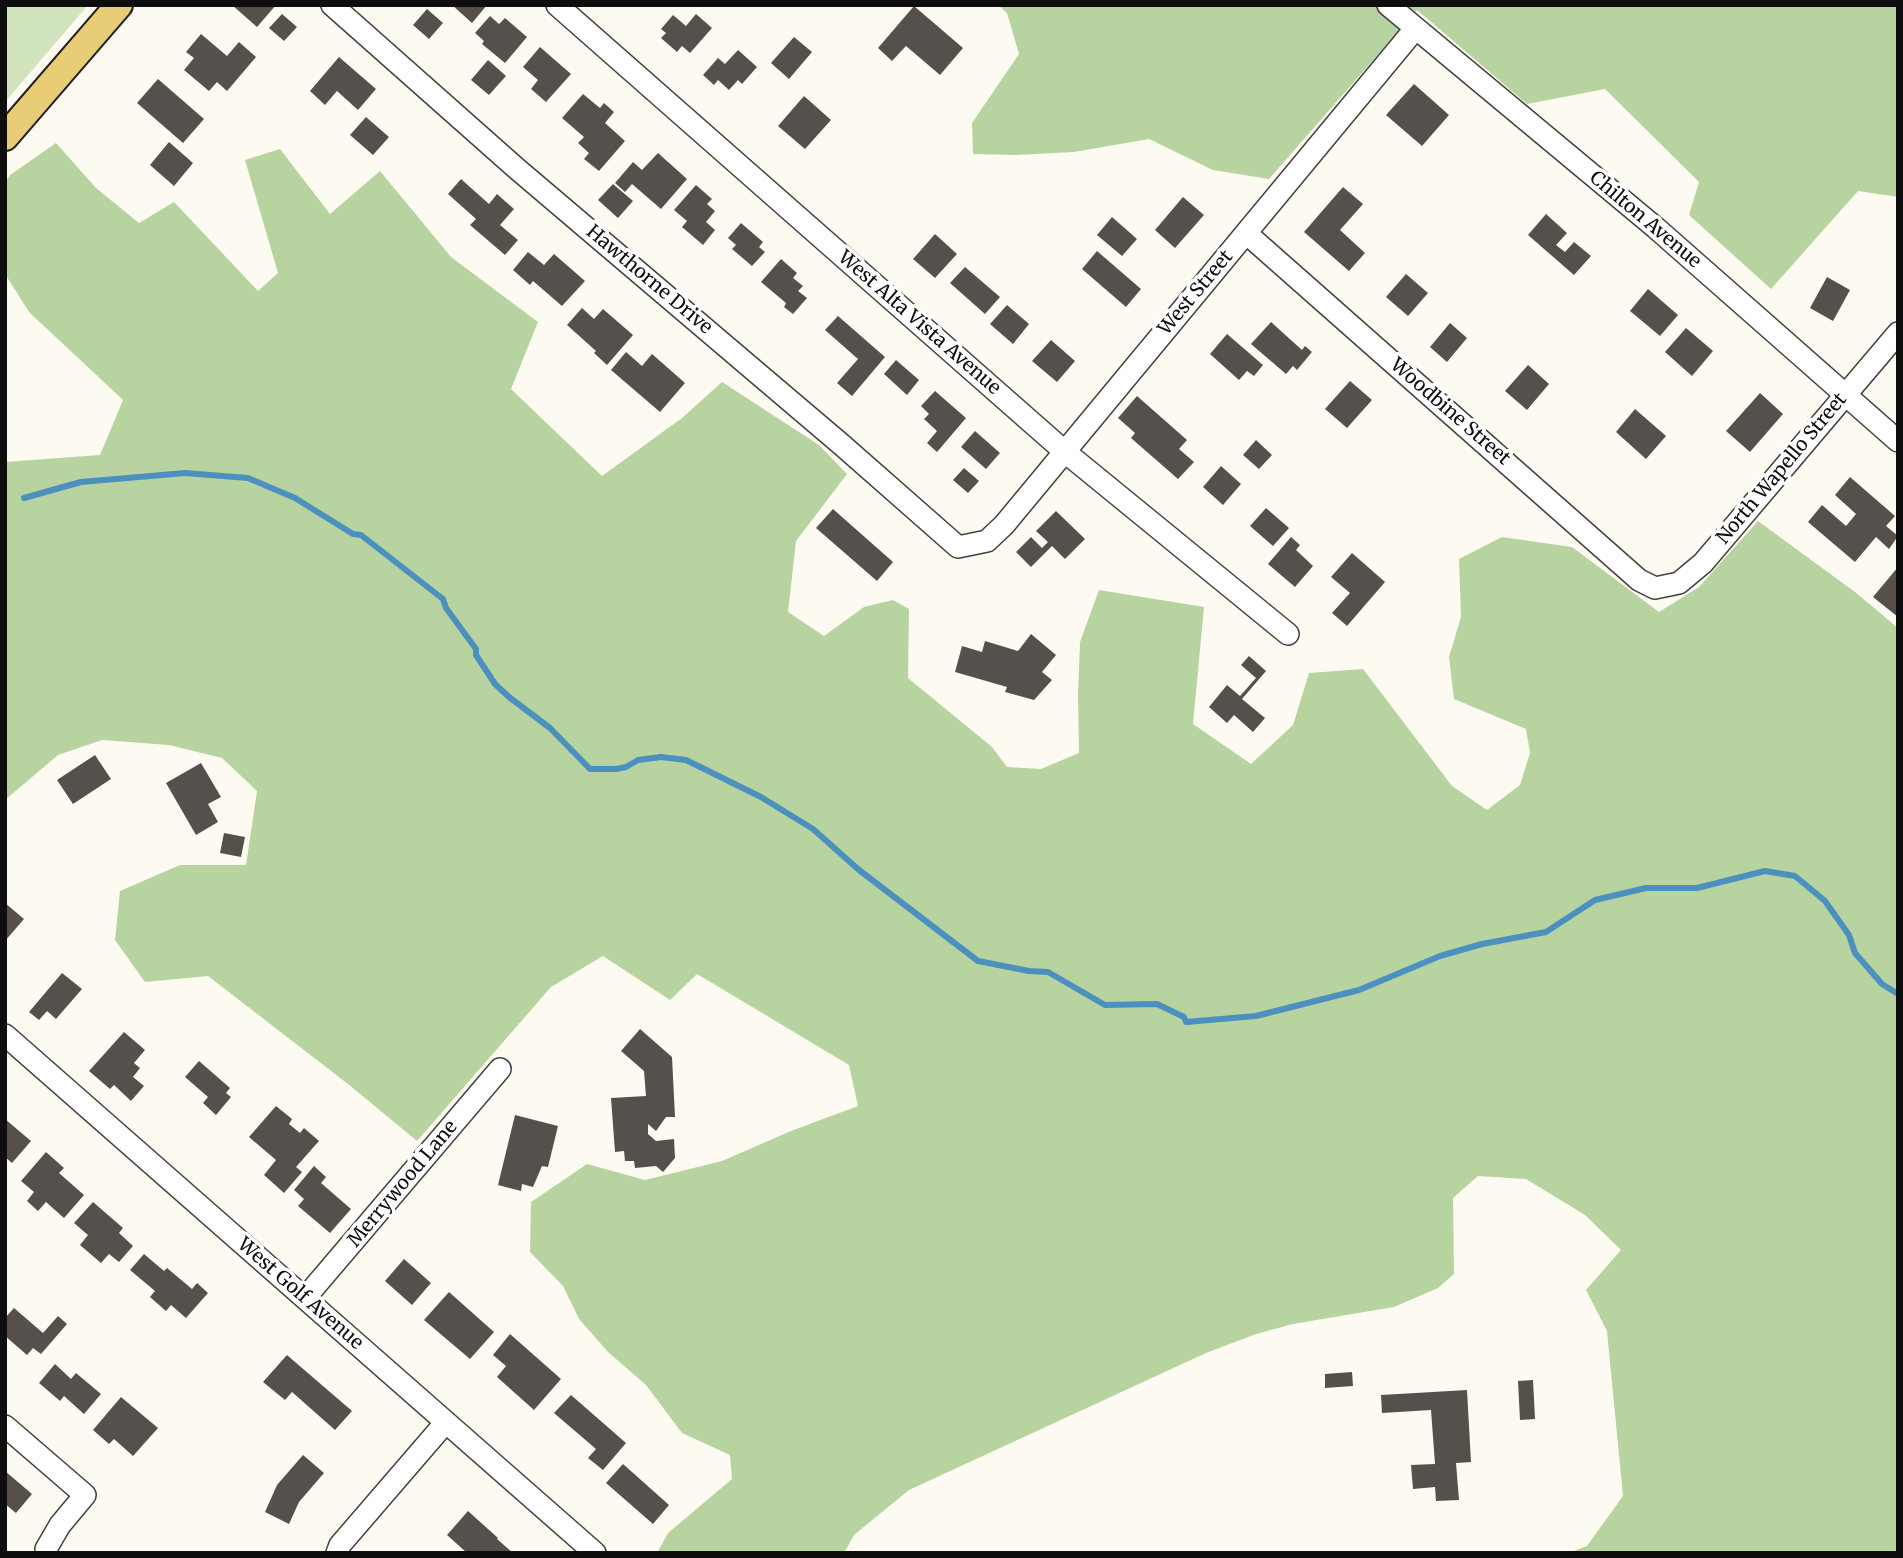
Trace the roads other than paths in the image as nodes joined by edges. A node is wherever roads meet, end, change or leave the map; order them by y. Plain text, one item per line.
1 (119, 5) edge
2 (332, 5) edge
3 (557, 5) edge
4 (1388, 5) edge
5 (1415, 29) junction
6 (5, 137) edge
7 (1246, 233) junction
8 (1898, 333) edge
9 (1846, 395) junction
10 (1898, 441) edge
11 (1064, 451) junction
12 (970, 546) joint
13 (1655, 588) joint
14 (1287, 634) dead end
15 (5, 1035) edge
16 (500, 1069) dead end
17 (305, 1298) junction
18 (446, 1422) junction
19 (5, 1426) edge
20 (47, 1553) edge
21 (337, 1553) edge
22 (595, 1553) edge

1 - 6 main road
2 - 12 street, Hawthorne Drive
3 - 11 street, West Alta Vista Avenue
4 - 5 street, Chilton Avenue
5 - 7 street, West Street
5 - 9 street, Chilton Avenue
7 - 11 street, West Street
7 - 13 street, Woodbine Street
8 - 9 street, North Wapello Street
9 - 10 street, Chilton Avenue
9 - 13 street, North Wapello Street
11 - 12 street, West Street
11 - 14 street, West Alta Vista Avenue
15 - 17 street, West Golf Avenue
16 - 17 street, Merrywood Lane
17 - 18 street, West Golf Avenue
18 - 21 street
18 - 22 street, West Golf Avenue
19 - 20 street

